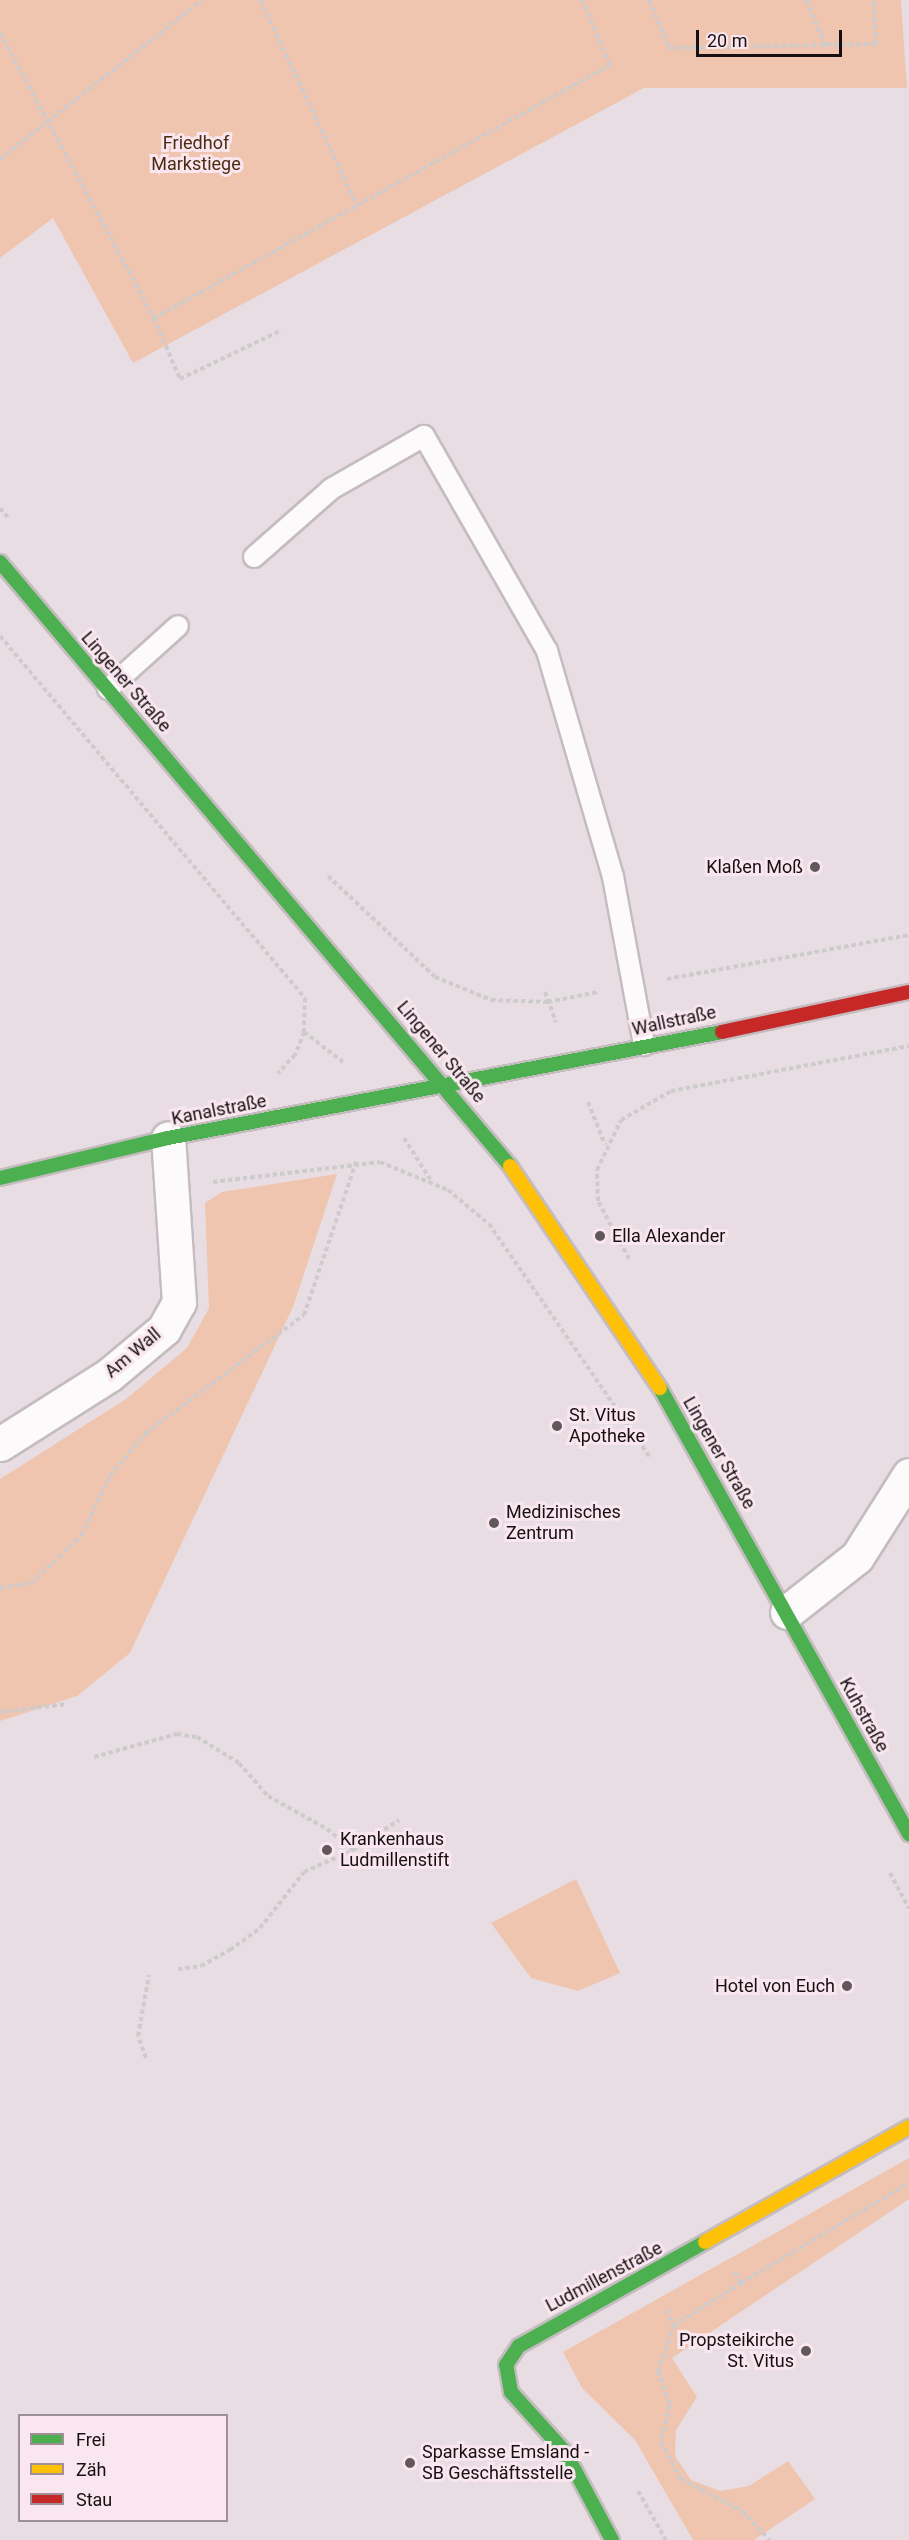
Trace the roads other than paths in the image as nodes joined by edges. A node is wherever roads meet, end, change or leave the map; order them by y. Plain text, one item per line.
1 (254, 557) dead end
2 (0, 562) edge
3 (178, 626) dead end
4 (108, 688) junction
5 (909, 992) edge
6 (644, 1045) junction
7 (447, 1086) junction
8 (168, 1138) junction
9 (0, 1178) edge
10 (0, 1444) edge
11 (909, 1474) edge
12 (787, 1612) junction
13 (909, 1834) edge
14 (909, 2127) edge
15 (612, 2540) edge

1 - 6 lane
2 - 4 street, Lingener Straße
3 - 4 lane
4 - 7 street, Lingener Straße
5 - 6 street, Wallstraße
6 - 7 street, Wallstraße
7 - 8 street, Kanalstraße
7 - 12 street, Lingener Straße
8 - 9 street, Kanalstraße
8 - 10 street, Am Wall
11 - 12 street
12 - 13 street, Kuhstraße
14 - 15 street, Ludmillenstraße

